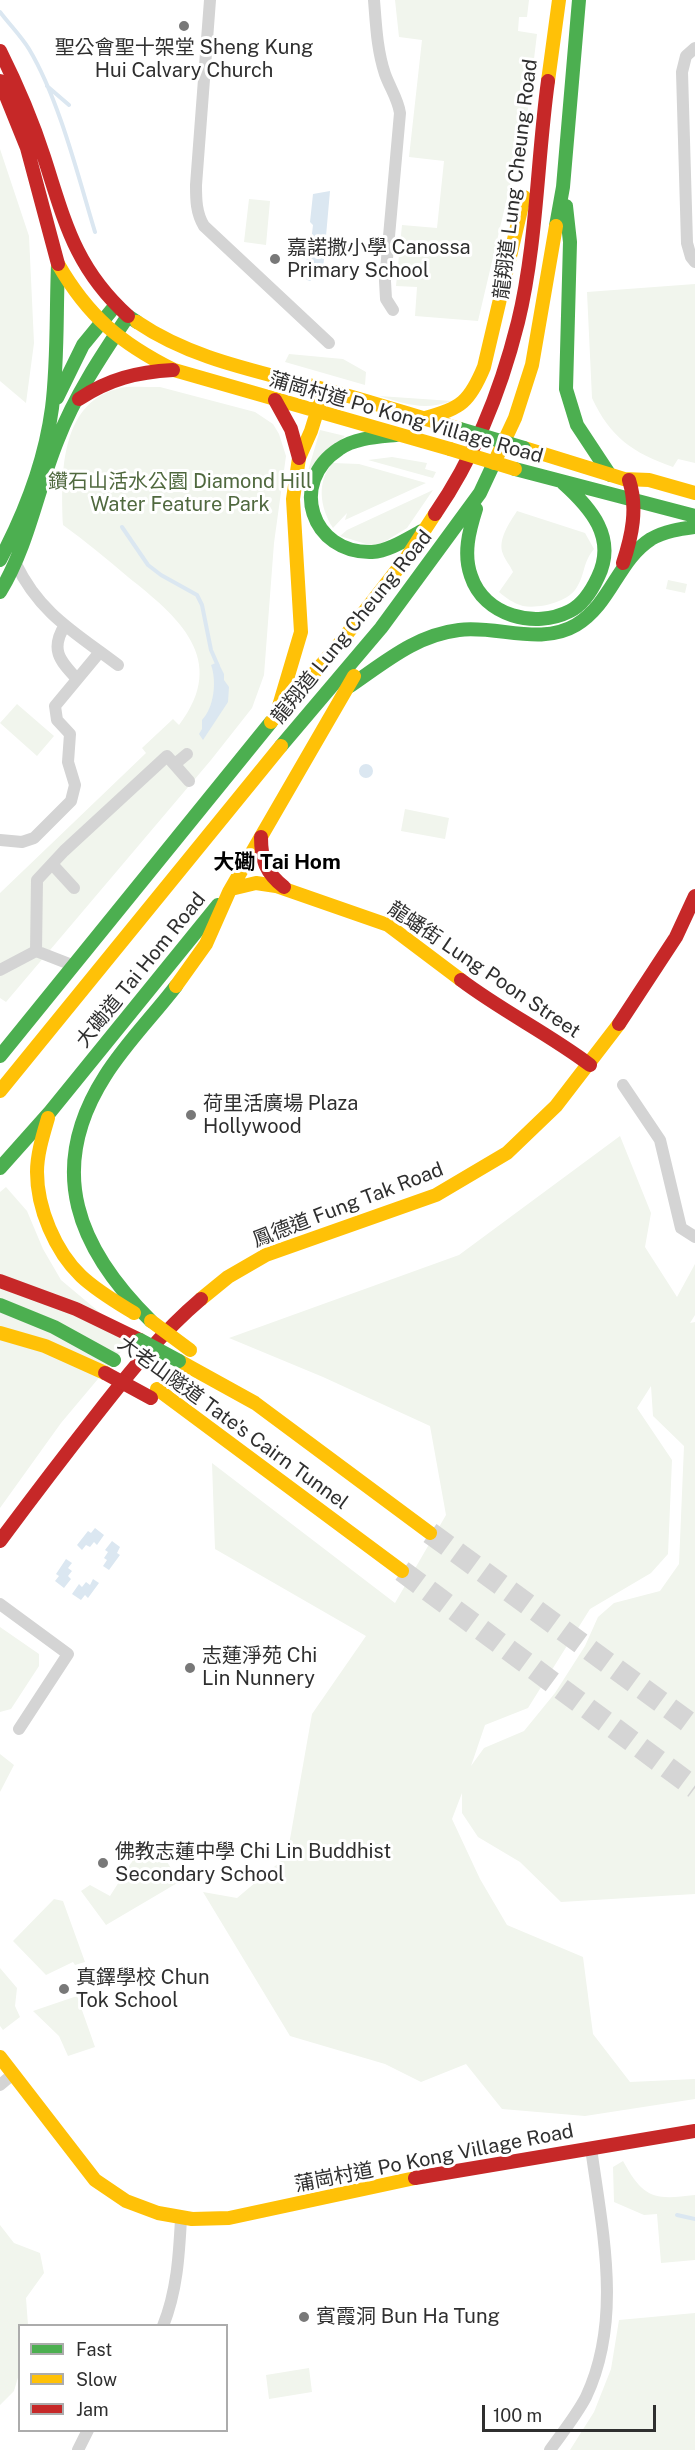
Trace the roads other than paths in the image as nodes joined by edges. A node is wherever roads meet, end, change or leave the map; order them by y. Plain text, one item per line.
1 (210, 0) edge
2 (374, 0) edge
3 (559, 0) edge
4 (579, 0) edge
5 (695, 48) edge
6 (0, 51) edge
7 (0, 81) edge
8 (540, 150) junction
9 (563, 187) junction
10 (695, 262) edge
11 (58, 264) junction
12 (115, 306) junction
13 (393, 310) dead end
14 (128, 316) junction
15 (100, 323) junction
16 (115, 336) junction
17 (329, 343) dead end
18 (174, 370) junction
19 (324, 389) junction
20 (275, 400) junction
21 (76, 401) junction
22 (52, 409) junction
23 (317, 411) junction
24 (425, 418) junction
25 (396, 435) junction
26 (299, 458) junction
27 (610, 475) junction
28 (629, 480) junction
29 (563, 483) junction
30 (480, 493) junction
31 (695, 493) edge
32 (635, 499) junction
33 (695, 516) edge
34 (695, 527) edge
35 (423, 530) junction
36 (0, 560) edge
37 (16, 564) junction
38 (0, 572) edge
39 (619, 574) junction
40 (0, 592) edge
41 (65, 625) junction
42 (99, 653) junction
43 (359, 656) junction
44 (118, 665) dead end
45 (77, 679) junction
46 (350, 687) junction
47 (275, 717) junction
48 (187, 754) dead end
49 (176, 764) junction
50 (189, 781) dead end
51 (261, 837) junction
52 (0, 840) edge
53 (52, 864) junction
54 (74, 888) dead end
55 (287, 889) junction
56 (230, 890) junction
57 (695, 896) edge
58 (36, 951) junction
59 (72, 965) junction
60 (0, 970) edge
61 (0, 1056) edge
62 (590, 1065) junction
63 (623, 1085) dead end
64 (0, 1091) edge
65 (50, 1112) junction
66 (0, 1168) edge
67 (695, 1237) edge
68 (0, 1281) edge
69 (0, 1305) edge
70 (0, 1333) edge
71 (164, 1334) junction
72 (233, 1389) junction
73 (154, 1393) junction
74 (430, 1533) tunnel mouth
75 (0, 1541) edge
76 (402, 1571) tunnel mouth
77 (0, 1604) edge
78 (19, 1729) dead end
79 (0, 2057) edge
80 (13, 2074) junction
81 (0, 2085) edge
82 (695, 2131) edge
83 (591, 2148) junction
84 (181, 2219) junction
85 (163, 2324) edge
86 (87, 2432) edge
87 (78, 2450) edge
88 (550, 2450) edge

1 - 17 street
2 - 13 street
3 - 8 main road, 龍翔道 Lung Cheung Road
4 - 9 main road, 龍翔道 Lung Cheung Road
5 - 10 street
6 - 12 main road, 蒲崗村道 Po Kong Village Road
7 - 11 main road
8 - 24 main road
8 - 35 main road, 龍翔道 Lung Cheung Road
9 - 27 main road
9 - 30 main road, 龍翔道 Lung Cheung Road
11 - 15 main road, 蒲崗村道 Po Kong Village Road
11 - 22 main road
12 - 14 main road, 蒲崗村道 Po Kong Village Road
12 - 15 main road
14 - 16 main road
14 - 19 main road, 蒲崗村道 Po Kong Village Road
15 - 16 main road, 蒲崗村道 Po Kong Village Road
15 - 22 main road
16 - 18 main road, 蒲崗村道 Po Kong Village Road
16 - 21 main road
18 - 20 main road, 蒲崗村道 Po Kong Village Road
18 - 21 main road
19 - 23 main road
19 - 24 main road, 蒲崗村道 Po Kong Village Road
20 - 23 main road, 蒲崗村道 Po Kong Village Road
20 - 26 main road
21 - 37 main road
22 - 36 main road
23 - 25 main road, 蒲崗村道 Po Kong Village Road
23 - 26 main road
24 - 27 main road, 蒲崗村道 Po Kong Village Road, bridge
25 - 29 main road, 蒲崗村道 Po Kong Village Road, bridge
25 - 35 main road
26 - 47 main road
27 - 28 main road, 蒲崗村道 Po Kong Village Road
28 - 31 main road, 蒲崗村道 Po Kong Village Road
28 - 32 main road
29 - 30 main road
29 - 32 main road, 蒲崗村道 Po Kong Village Road
30 - 43 main road, 龍翔道 Lung Cheung Road
32 - 33 main road, 蒲崗村道 Po Kong Village Road
32 - 39 main road
34 - 39 main road
35 - 47 main road, 龍翔道 Lung Cheung Road
37 - 38 main road
37 - 40 main road
37 - 41 street
39 - 46 main road
41 - 42 street
41 - 45 street
42 - 44 street
42 - 45 street
43 - 46 main road, 大磡道 Tai Hom Road
43 - 64 main road, 龍翔道 Lung Cheung Road
45 - 52 street
46 - 51 main road, 大磡道 Tai Hom Road
47 - 59 main road, 龍翔道 Lung Cheung Road
48 - 49 street
49 - 50 street
49 - 53 street
51 - 55 main road, 龍蟠街 Lung Poon Street
51 - 56 main road, 大磡道 Tai Hom Road
53 - 54 street
53 - 58 street
55 - 56 main road, 龍蟠街 Lung Poon Street
55 - 62 main road, 龍蟠街 Lung Poon Street
56 - 65 main road, 大磡道 Tai Hom Road
56 - 72 main road, bridge
57 - 62 main road, 鳳德道 Fung Tak Road
58 - 59 street
58 - 60 street
59 - 61 main road, 龍翔道 Lung Cheung Road
62 - 71 main road, 鳳德道 Fung Tak Road
63 - 67 street
65 - 66 main road, 大磡道 Tai Hom Road
65 - 71 main road
68 - 72 main road, 大老山隧道 Tate's Cairn Tunnel, bridge
69 - 73 main road, 大老山隧道 Tate's Cairn Tunnel
70 - 73 main road, bridge
71 - 75 main road, 鳳德道 Fung Tak Road
72 - 74 main road, 大老山隧道 Tate's Cairn Tunnel
73 - 76 main road, 大老山隧道 Tate's Cairn Tunnel
77 - 78 street
79 - 80 main road, 蒲崗村道 Po Kong Village Road
80 - 81 street
80 - 84 main road, 蒲崗村道 Po Kong Village Road
82 - 83 main road, 蒲崗村道 Po Kong Village Road
83 - 84 main road, 蒲崗村道 Po Kong Village Road
83 - 88 street
84 - 85 street
86 - 87 street

